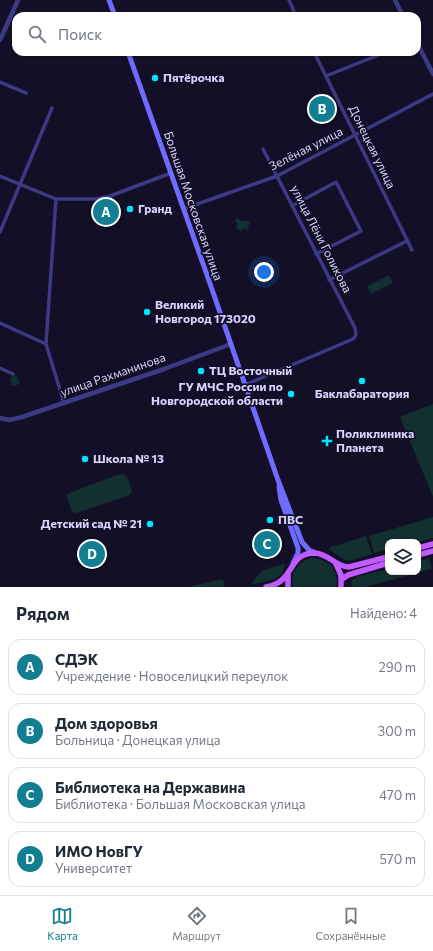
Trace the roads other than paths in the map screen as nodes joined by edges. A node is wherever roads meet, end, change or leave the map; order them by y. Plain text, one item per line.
1 (18, 0) edge
2 (109, 0) edge
3 (289, 0) edge
4 (395, 0) edge
5 (13, 12) edge
6 (114, 12) edge
7 (294, 12) edge
8 (402, 12) edge
9 (12, 13) edge
10 (0, 40) edge
11 (421, 51) edge
12 (129, 56) edge
13 (316, 56) edge
14 (376, 56) edge
15 (433, 74) edge
16 (326, 76) junction
17 (0, 82) edge
18 (26, 93) dead end
19 (433, 94) edge
20 (52, 108) dead end
21 (355, 136) junction
22 (263, 149) dead end
23 (171, 173) junction
24 (0, 176) edge
25 (277, 176) junction
26 (20, 185) junction
27 (56, 199) junction
28 (292, 206) junction
29 (183, 209) junction
30 (0, 232) edge
31 (407, 241) junction
32 (412, 250) dead end
33 (316, 254) junction
34 (330, 280) junction
35 (1, 325) edge
36 (46, 344) junction
37 (231, 344) junction
38 (0, 368) edge
39 (13, 374) dead end
40 (245, 385) junction
41 (64, 403) junction
42 (0, 418) edge
43 (278, 480) junction
44 (433, 544) edge
45 (421, 547) edge
46 (433, 551) edge
47 (321, 554) junction
48 (421, 554) edge
49 (330, 558) junction
50 (385, 558) edge
51 (385, 565) edge
52 (291, 568) junction
53 (341, 583) edge
54 (266, 587) edge
55 (288, 587) edge
56 (346, 587) edge

1 - 5 street
2 - 6 main road
3 - 7 street
4 - 8 street
9 - 10 street
11 - 15 street
12 - 23 main road, Большая Московская улица
13 - 16 street, Донецкая улица
14 - 16 street
16 - 21 street, Донецкая улица
17 - 18 street
19 - 21 street, Зелёная улица
20 - 26 street
21 - 25 street, Зелёная улица
21 - 31 street, Донецкая улица
22 - 25 street, улица Лёни Голикова
23 - 27 street
23 - 29 main road, Большая Московская улица
24 - 26 street
25 - 28 street, улица Лёни Голикова
25 - 29 street, Зелёная улица
26 - 27 street
26 - 30 street
27 - 36 street
28 - 33 street, улица Лёни Голикова
28 - 33 street
29 - 37 main road, Большая Московская улица
31 - 32 street, Донецкая улица
31 - 34 street
33 - 34 street, улица Лёни Голикова
34 - 40 street, улица Лёни Голикова
35 - 36 street
36 - 41 street
37 - 40 main road, Большая Московская улица
37 - 41 street, улица Рахманинова
38 - 39 street
40 - 43 main road, Большая Московская улица
41 - 42 street, улица Рахманинова
43 - 47 main road, Большая Московская улица
43 - 52 main road, Большая Московская улица
44 - 45 main road
46 - 48 main road
47 - 49 main road
47 - 52 main road
49 - 50 main road
49 - 53 main road
51 - 53 main road
52 - 54 main road
52 - 55 main road
53 - 56 main road

